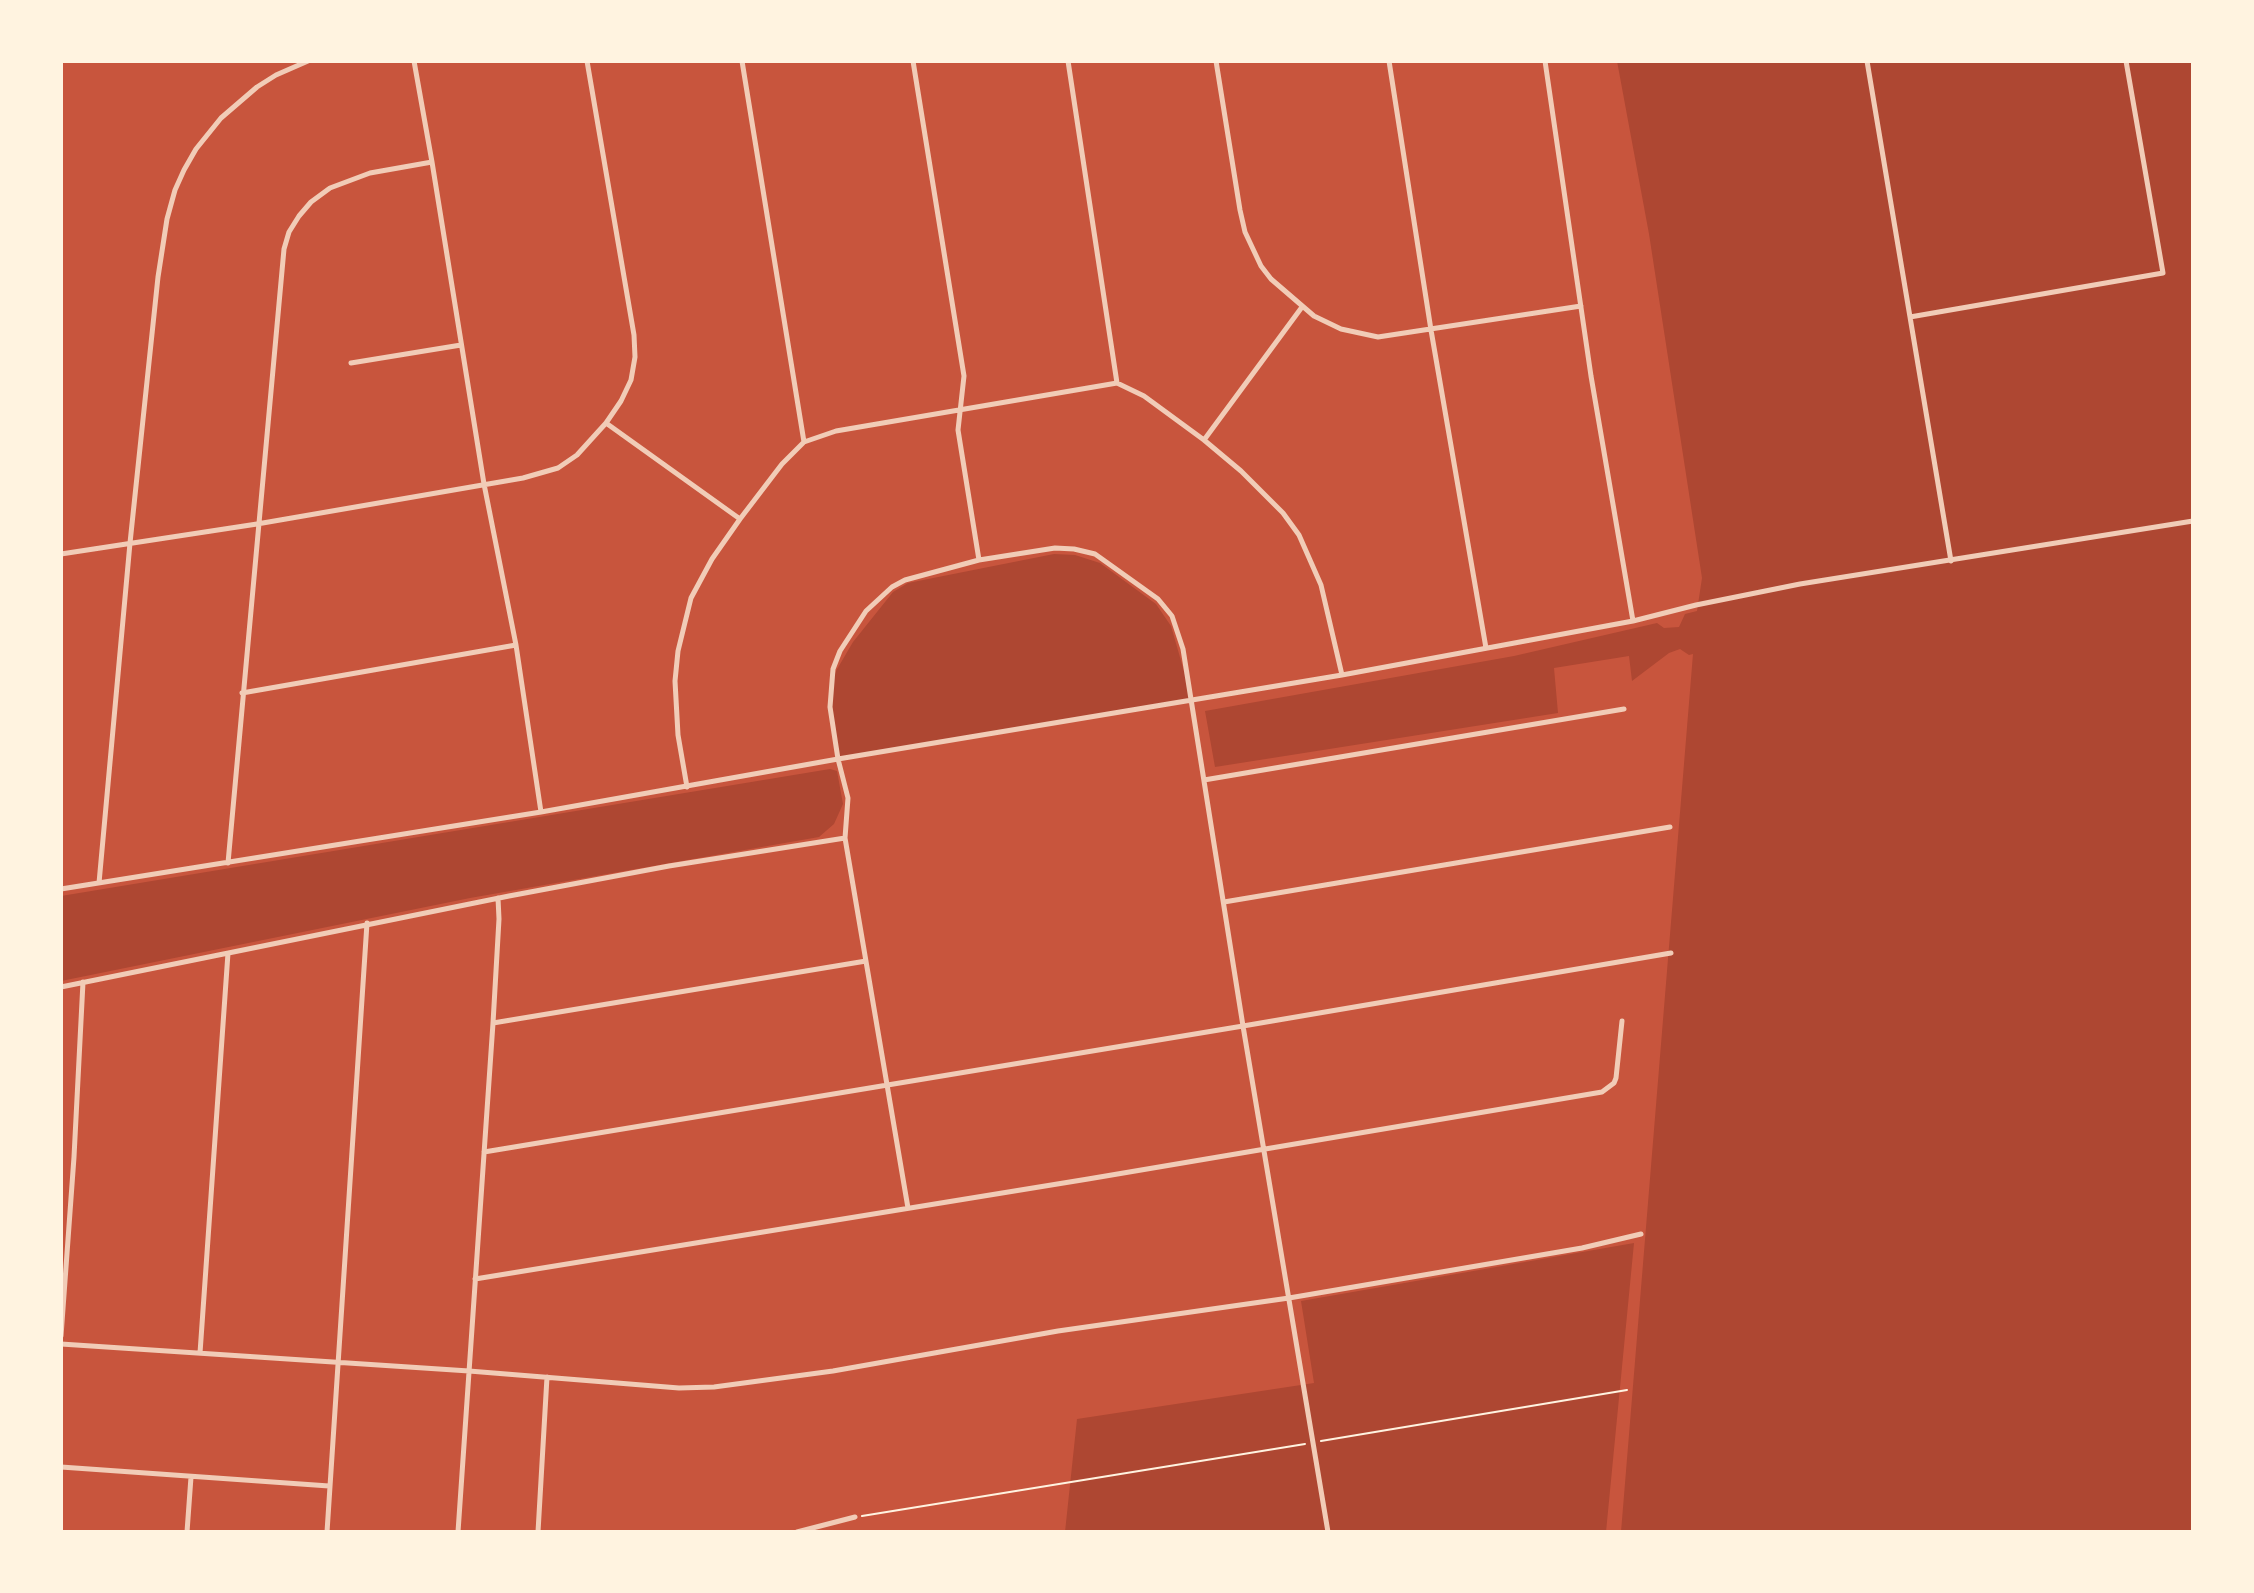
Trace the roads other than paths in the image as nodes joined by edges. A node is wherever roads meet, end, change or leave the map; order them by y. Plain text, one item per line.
1 (308, 61) edge
2 (414, 61) edge
3 (587, 61) edge
4 (742, 61) edge
5 (913, 61) edge
6 (1068, 61) edge
7 (1216, 61) edge
8 (1389, 61) edge
9 (1545, 61) edge
10 (1867, 61) edge
11 (2126, 61) edge
12 (432, 162) junction
13 (1581, 306) junction
14 (1302, 307) junction
15 (1910, 317) junction
16 (1431, 330) junction
17 (461, 345) junction
18 (351, 363) dead end
19 (1118, 383) junction
20 (960, 410) junction
21 (606, 423) junction
22 (1204, 440) junction
23 (804, 442) junction
24 (484, 484) junction
25 (740, 519) junction
26 (2193, 521) edge
27 (257, 524) junction
28 (130, 544) junction
29 (61, 554) edge
30 (978, 560) junction
31 (1951, 561) junction
32 (1633, 621) junction
33 (516, 645) junction
34 (1486, 648) junction
35 (1342, 674) junction
36 (242, 693) junction
37 (1192, 699) junction
38 (1623, 709) dead end
39 (838, 759) junction
40 (1204, 780) junction
41 (687, 787) junction
42 (541, 812) junction
43 (1670, 827) dead end
44 (845, 838) junction
45 (228, 863) junction
46 (99, 883) junction
47 (61, 889) edge
48 (498, 898) junction
49 (1224, 902) junction
50 (368, 923) junction
51 (228, 953) junction
52 (1671, 953) dead end
53 (866, 961) junction
54 (83, 982) junction
55 (61, 987) edge
56 (1622, 1021) dead end
57 (493, 1023) junction
58 (1243, 1026) junction
59 (887, 1084) junction
60 (1264, 1147) junction
61 (484, 1152) junction
62 (908, 1208) junction
63 (1641, 1234) dead end
64 (475, 1279) junction
65 (1289, 1298) junction
66 (61, 1336) edge
67 (61, 1344) edge
68 (201, 1353) junction
69 (337, 1362) junction
70 (469, 1371) junction
71 (547, 1377) junction
72 (61, 1467) edge
73 (191, 1477) junction
74 (329, 1486) junction
75 (855, 1517) road end
76 (187, 1532) edge
77 (327, 1532) edge
78 (457, 1532) edge
79 (538, 1532) edge
80 (797, 1532) edge
81 (1328, 1532) edge

1 - 28 street
2 - 12 street
3 - 21 street
4 - 23 street
5 - 20 street
6 - 19 street
7 - 14 street
8 - 16 street
9 - 13 street
10 - 15 street
11 - 15 street
12 - 17 street
12 - 27 street
13 - 16 street
13 - 32 street
14 - 16 street
14 - 22 street
15 - 31 street
16 - 34 street
17 - 18 street
17 - 24 street
19 - 20 street
19 - 22 street
20 - 23 street
20 - 30 street
21 - 24 street
21 - 25 street
22 - 35 street
23 - 25 street
24 - 27 street
24 - 33 street
25 - 41 street
26 - 31 street
27 - 28 street
27 - 36 street
28 - 29 street
28 - 46 street
30 - 37 street
30 - 39 street
31 - 32 street
32 - 34 street
33 - 36 street
33 - 42 street
34 - 35 street
35 - 37 street
36 - 45 street
37 - 39 street
37 - 40 street
38 - 40 street
39 - 41 street
39 - 44 street
40 - 49 street
41 - 42 street
42 - 45 street
43 - 49 street
44 - 48 street
44 - 53 street
45 - 46 street
46 - 47 street
48 - 50 street
48 - 57 street
49 - 58 street
50 - 51 street
50 - 69 street
51 - 54 street
51 - 68 street
52 - 58 street
53 - 57 street
53 - 59 street
54 - 55 street
54 - 66 street
56 - 60 street
57 - 61 street
58 - 59 street
58 - 60 street
59 - 61 street
59 - 62 street
60 - 62 street
60 - 65 street
61 - 64 street
62 - 64 street
63 - 65 street
64 - 70 street
65 - 71 street
65 - 81 street
67 - 68 street
68 - 69 street
69 - 70 street
69 - 74 street
70 - 71 street
70 - 78 street
71 - 79 street
72 - 73 street
73 - 74 street
73 - 76 street
74 - 77 street
75 - 80 street

